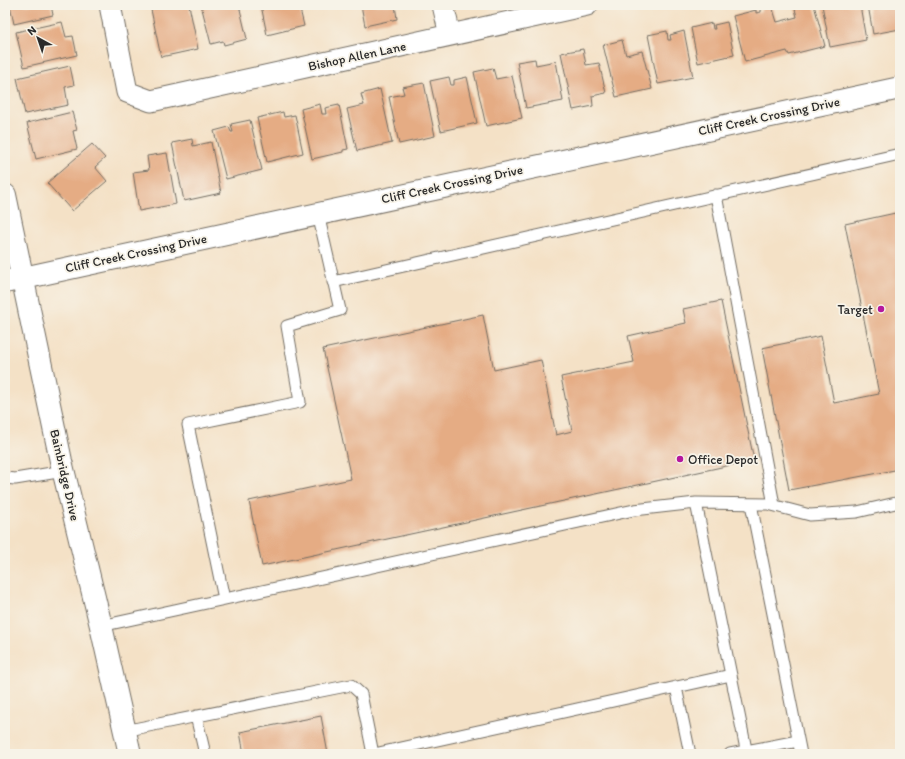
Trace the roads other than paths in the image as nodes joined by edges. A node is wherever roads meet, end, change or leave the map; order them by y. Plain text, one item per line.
1 (110, 5) edge
2 (443, 5) edge
3 (587, 5) edge
4 (450, 35) junction
5 (900, 88) edge
6 (900, 154) edge
7 (5, 195) edge
8 (716, 195) junction
9 (318, 214) junction
10 (13, 280) edge
11 (333, 282) junction
12 (64, 471) junction
13 (5, 478) edge
14 (900, 502) edge
15 (696, 503) junction
16 (750, 504) junction
17 (774, 505) junction
18 (224, 599) junction
19 (101, 626) junction
20 (731, 675) junction
21 (676, 687) junction
22 (196, 716) junction
23 (124, 731) junction
24 (798, 741) junction
25 (747, 752) edge
26 (130, 754) edge
27 (205, 754) edge
28 (373, 754) edge
29 (690, 754) edge
30 (730, 754) edge
31 (801, 754) edge

1 - 4 street, Bishop Allen Lane
2 - 4 street
3 - 4 street, Bishop Allen Lane
5 - 9 street, Cliff Creek Crossing Drive
6 - 8 lane
7 - 10 street, Bainbridge Drive
8 - 11 lane
8 - 17 lane
9 - 10 street, Cliff Creek Crossing Drive
9 - 11 lane
10 - 12 street, Bainbridge Drive
11 - 18 lane
12 - 13 lane
12 - 19 street, Bainbridge Drive
14 - 17 lane
15 - 16 lane
15 - 18 lane
15 - 20 lane
16 - 17 lane
16 - 24 lane
18 - 19 lane
19 - 23 street, Bainbridge Drive
20 - 21 lane
20 - 25 lane
21 - 28 lane
21 - 29 lane
22 - 23 lane
22 - 27 lane
22 - 28 lane
23 - 26 street, Bainbridge Drive
24 - 25 lane
24 - 31 lane
25 - 30 lane

